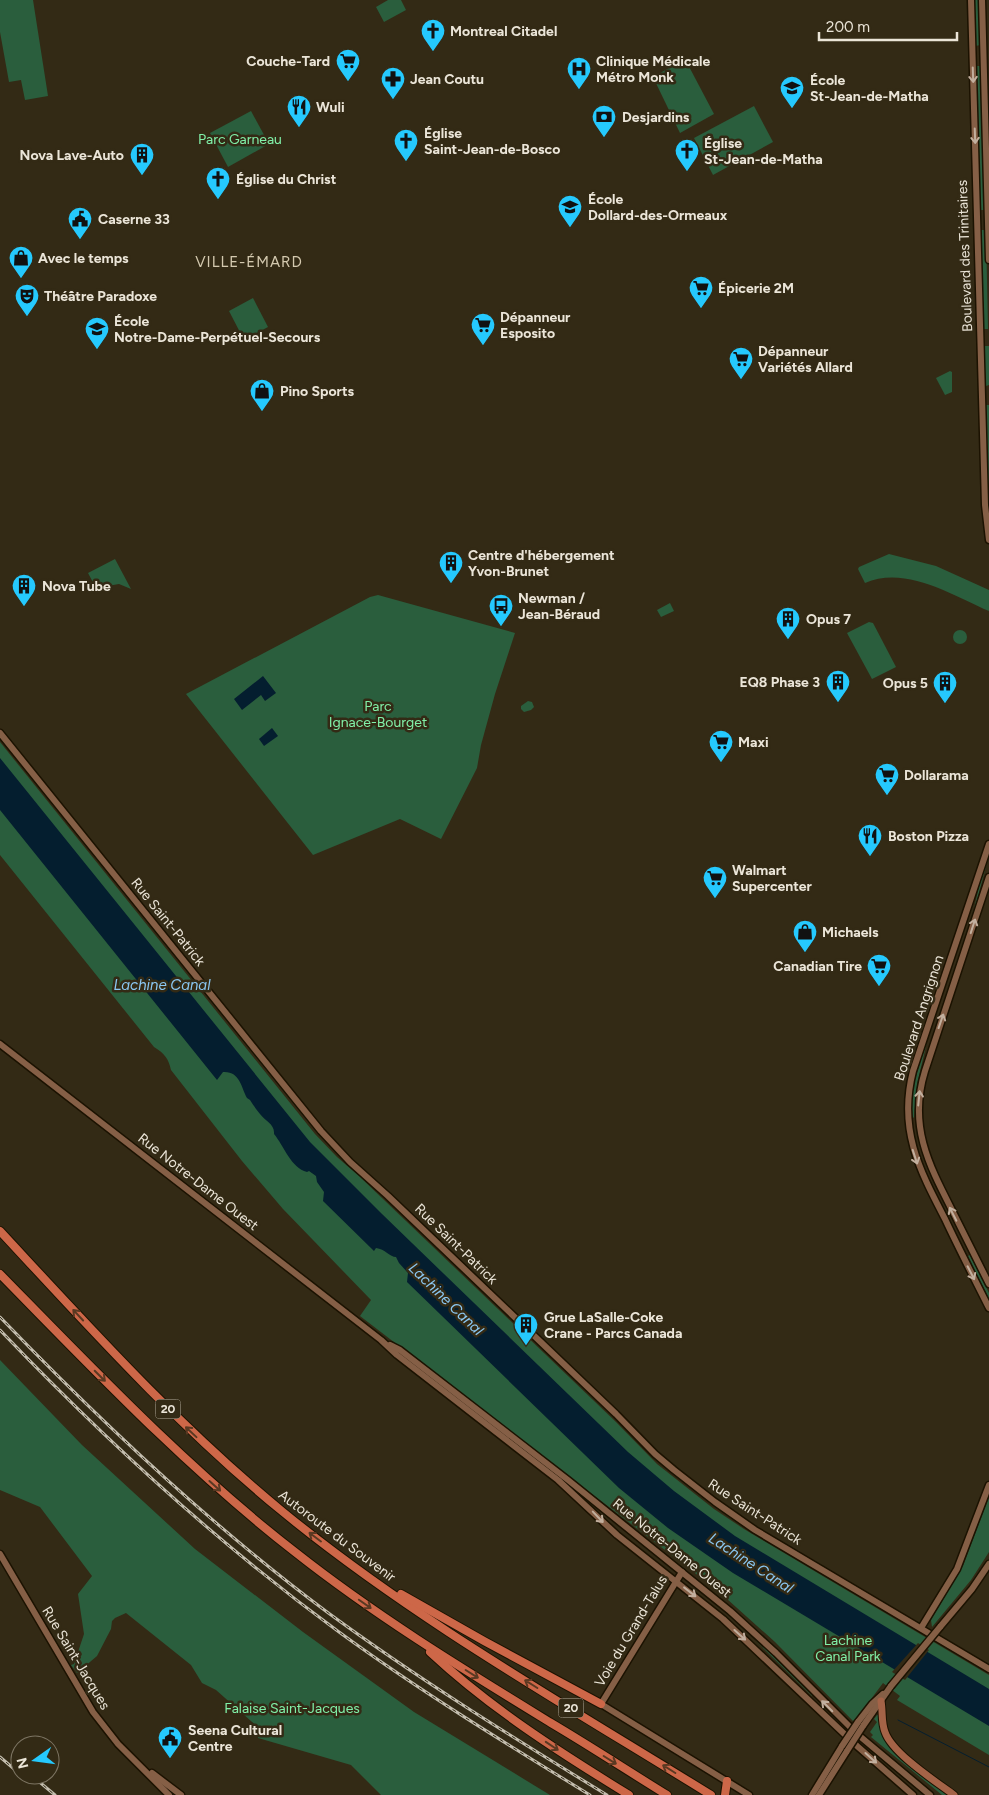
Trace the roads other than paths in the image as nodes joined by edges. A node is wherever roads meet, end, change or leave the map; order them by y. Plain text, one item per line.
1 (971, 0) edge
2 (982, 0) edge
3 (989, 260) edge
4 (989, 540) edge
5 (0, 733) edge
6 (989, 844) edge
7 (989, 878) edge
8 (0, 1044) edge
9 (0, 1231) edge
10 (0, 1274) edge
11 (989, 1284) edge
12 (989, 1308) edge
13 (381, 1340) junction
14 (989, 1485) edge
15 (0, 1554) edge
16 (989, 1564) edge
17 (354, 1566) junction
18 (682, 1572) junction
19 (676, 1581) junction
20 (921, 1628) junction
21 (416, 1638) junction
22 (989, 1669) edge
23 (891, 1686) junction
24 (881, 1701) junction
25 (601, 1704) junction
26 (861, 1724) junction
27 (845, 1748) junction
28 (142, 1767) junction
29 (727, 1781) junction
30 (169, 1795) edge
31 (181, 1795) edge
32 (629, 1795) edge
33 (667, 1795) edge
34 (710, 1795) edge
35 (725, 1795) edge
36 (749, 1795) edge
37 (812, 1795) edge
38 (819, 1795) edge
39 (913, 1795) edge
40 (930, 1795) edge
41 (954, 1795) edge

1 -> 4 main road, Boulevard des Trinitaires
2 - 3 main road, Boulevard des Trinitaires
5 - 20 main road, Rue Saint-Patrick
6 -> 12 main road, Boulevard Angrignon
11 -> 7 main road, Boulevard Angrignon
8 - 13 main road, Rue Notre-Dame Ouest
17 -> 9 highway, Autoroute du Souvenir / 20
10 -> 21 highway, 20
13 - 18 main road, Rue Notre-Dame Ouest
13 -> 19 main road, Rue Notre-Dame Ouest
14 - 20 main road
15 - 28 main road, Rue Saint-Jacques
16 - 23 main road, bridge
17 - 25 highway
34 -> 17 highway, Autoroute du Souvenir / 20
18 - 19 main road, Voie du Grand-Talus
40 -> 18 main road, Rue Notre-Dame Ouest
19 - 25 main road, Voie du Grand-Talus
19 -> 39 main road, Rue Notre-Dame Ouest
20 - 22 main road, Rue Saint-Patrick
21 -> 32 highway
21 -> 33 highway, 20
23 - 24 main road
23 - 26 main road
24 - 26 main road
24 - 41 main road
25 - 29 main road
26 - 27 main road, bridge
27 - 37 main road
27 - 38 main road
28 - 30 main road, Rue Saint-Jacques
28 - 31 main road, Rue Saint-Jacques
29 - 35 highway
29 - 36 main road

